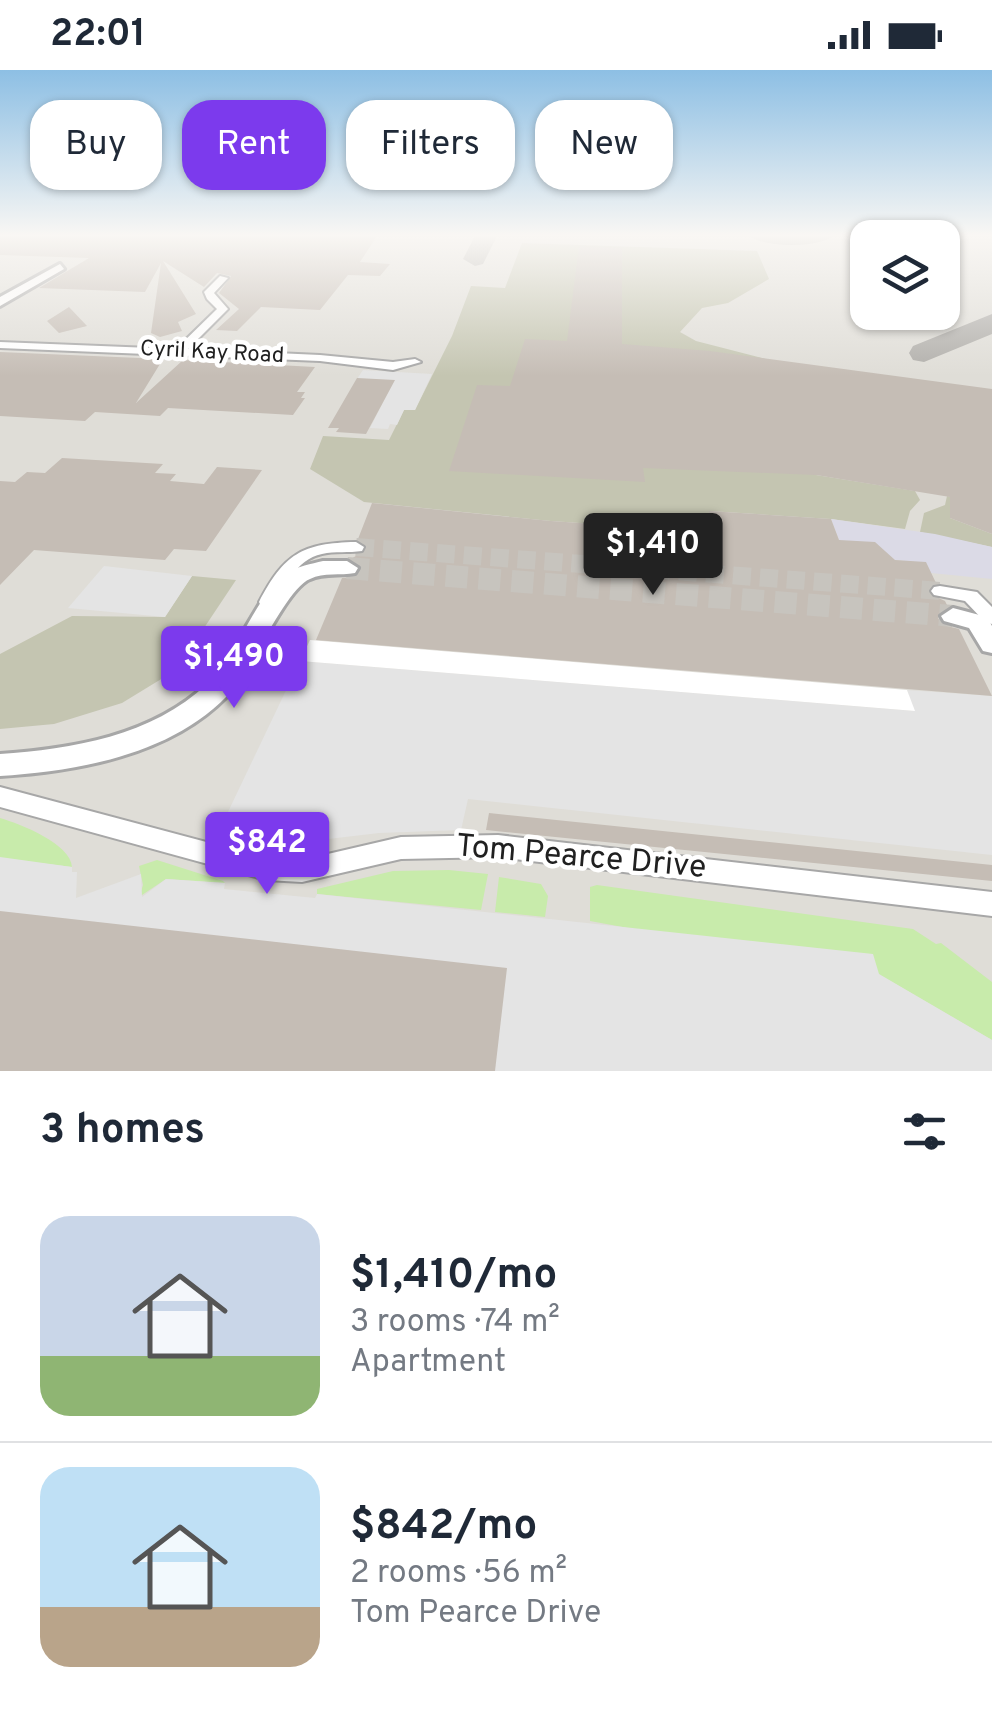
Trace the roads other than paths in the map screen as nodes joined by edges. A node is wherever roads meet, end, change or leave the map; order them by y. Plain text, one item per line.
1 (33, 283) edge
2 (219, 283) edge
3 (0, 302) edge
4 (3, 344) edge
5 (180, 352) junction
6 (415, 362) dead end
7 (351, 558) tunnel mouth
8 (940, 591) tunnel mouth
9 (953, 616) tunnel mouth
10 (992, 618) edge
11 (992, 644) edge
12 (0, 765) edge
13 (0, 797) edge
14 (992, 904) edge

1 - 3 street
2 - 5 street
4 - 5 street, Cyril Kay Road
5 - 6 street, Cyril Kay Road
7 - 12 street
8 - 10 street
9 - 11 street
13 - 14 street, Tom Pearce Drive

